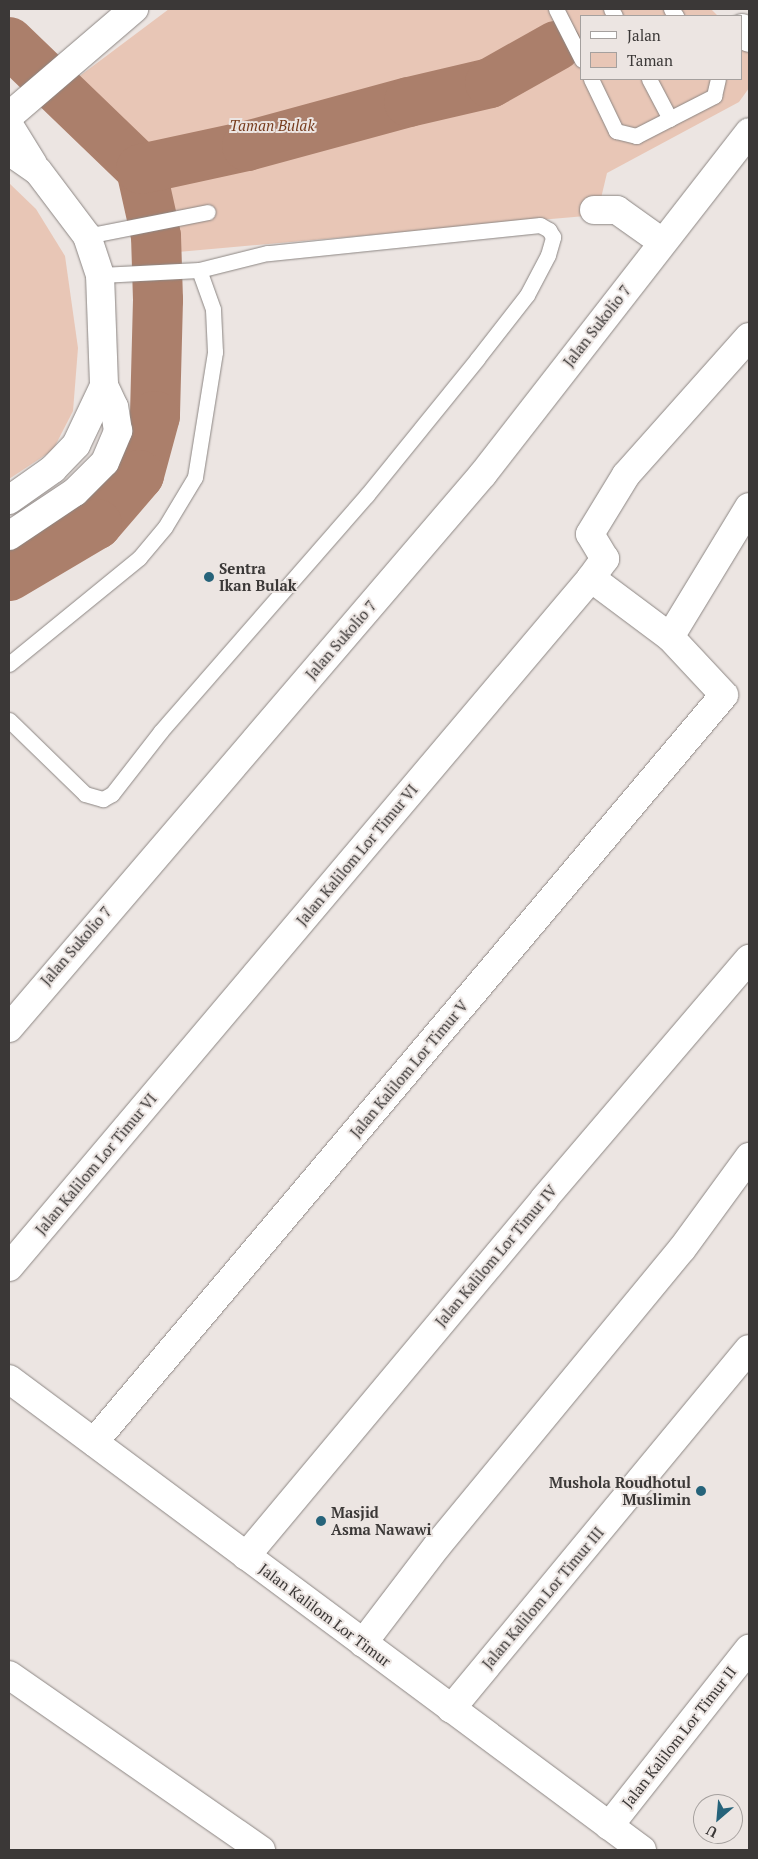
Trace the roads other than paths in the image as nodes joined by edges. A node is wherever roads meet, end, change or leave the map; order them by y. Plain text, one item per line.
1 (134, 9) edge
2 (556, 9) edge
3 (580, 56) edge
4 (591, 80) edge
5 (649, 80) edge
6 (718, 80) edge
7 (19, 108) edge
8 (670, 119) junction
9 (9, 125) edge
10 (749, 132) edge
11 (9, 150) edge
12 (38, 171) junction
13 (594, 210) dead end
14 (208, 212) dead end
15 (87, 236) junction
16 (662, 242) junction
17 (200, 270) junction
18 (100, 275) junction
19 (749, 337) edge
20 (104, 386) junction
21 (9, 500) edge
22 (749, 507) edge
23 (9, 536) edge
24 (591, 578) junction
25 (670, 637) junction
26 (9, 664) edge
27 (9, 720) edge
28 (749, 960) edge
29 (9, 1028) edge
30 (749, 1157) edge
31 (9, 1267) edge
32 (749, 1349) edge
33 (9, 1379) edge
34 (94, 1442) junction
35 (246, 1556) junction
36 (363, 1643) junction
37 (749, 1649) edge
38 (9, 1675) edge
39 (452, 1709) junction
40 (609, 1826) junction
41 (261, 1850) edge
42 (642, 1850) edge

1 - 7 street
2 - 3 lane
4 - 8 lane
5 - 8 lane
6 - 8 lane
9 - 12 street
10 - 16 street, Jalan Sukolio 7
11 - 12 street
12 - 15 street
13 - 16 street
14 - 15 lane
15 - 18 street
16 - 29 street, Jalan Sukolio 7
17 - 18 lane
17 - 26 lane
17 - 27 lane
18 - 20 street
19 - 24 street, Jalan Kalilom Lor Timur VI
20 - 21 street
20 - 23 street
22 - 25 street
24 - 25 street
24 - 31 street, Jalan Kalilom Lor Timur VI
25 - 34 street, Jalan Kalilom Lor Timur V
28 - 35 street, Jalan Kalilom Lor Timur IV
30 - 36 street
32 - 39 street, Jalan Kalilom Lor Timur III
33 - 34 street, Jalan Kalilom Lor Timur
34 - 35 street, Jalan Kalilom Lor Timur
35 - 36 street, Jalan Kalilom Lor Timur
36 - 39 street, Jalan Kalilom Lor Timur
37 - 40 street, Jalan Kalilom Lor Timur II
38 - 41 street
39 - 40 street, Jalan Kalilom Lor Timur
40 - 42 street, Jalan Kalilom Lor Timur

